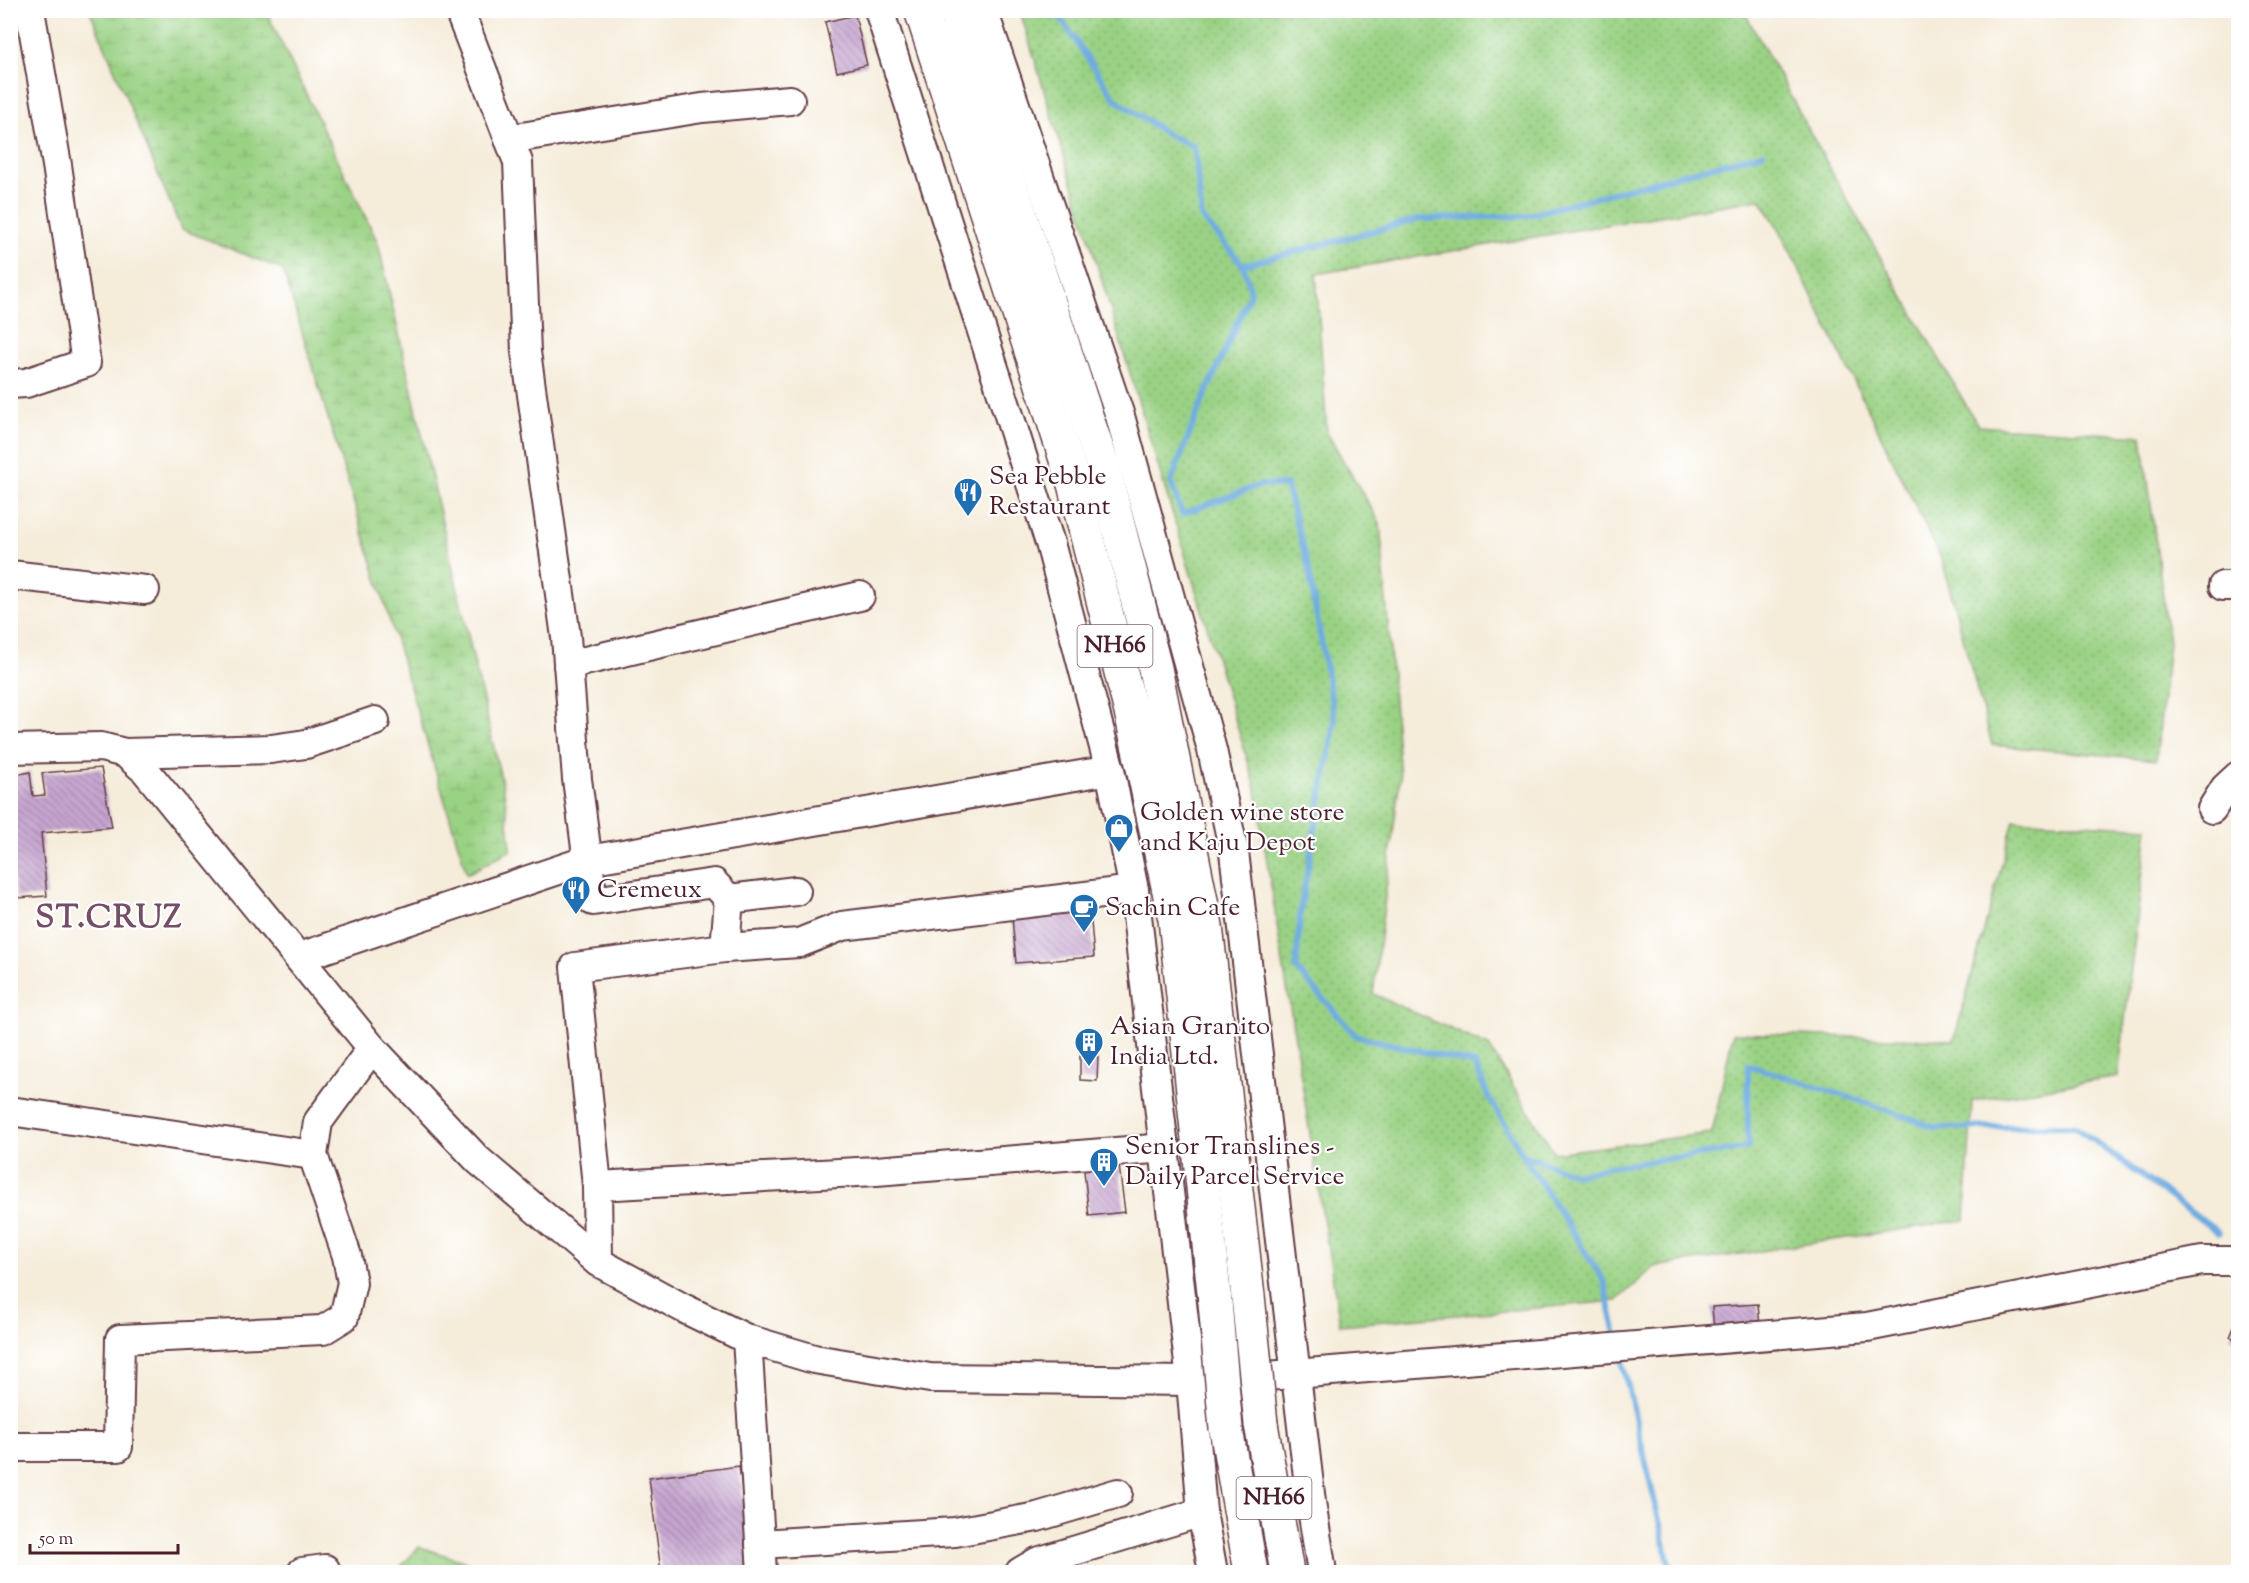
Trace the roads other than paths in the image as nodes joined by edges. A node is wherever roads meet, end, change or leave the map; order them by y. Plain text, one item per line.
1 (30, 10) edge
2 (459, 10) edge
3 (879, 10) edge
4 (921, 10) edge
5 (956, 10) edge
6 (983, 10) edge
7 (790, 100) dead end
8 (509, 139) junction
9 (10, 384) edge
10 (10, 575) edge
11 (145, 590) dead end
12 (860, 596) dead end
13 (568, 666) junction
14 (375, 721) dead end
15 (10, 749) edge
16 (125, 753) junction
17 (1110, 770) junction
18 (2238, 776) edge
19 (2212, 809) dead end
20 (588, 860) junction
21 (1134, 890) junction
22 (796, 891) dead end
23 (729, 899) junction
24 (725, 948) junction
25 (300, 957) junction
26 (372, 1048) junction
27 (10, 1111) edge
28 (1166, 1148) junction
29 (312, 1155) junction
30 (597, 1186) junction
31 (2238, 1261) edge
32 (598, 1262) junction
33 (747, 1339) junction
34 (1295, 1374) junction
35 (1191, 1381) junction
36 (10, 1447) edge
37 (1118, 1493) dead end
38 (1202, 1512) junction
39 (760, 1544) junction
40 (762, 1572) edge
41 (1020, 1572) edge
42 (1214, 1572) edge
43 (1251, 1572) edge
44 (1287, 1572) edge
45 (1322, 1572) edge

1 - 9 street
2 - 8 street
3 - 17 street
4 - 43 highway, NH66, bridge
5 - 44 highway, NH66, bridge
6 - 34 street
7 - 8 street
8 - 13 street
10 - 11 street
12 - 13 street
13 - 20 street
14 - 16 street
15 - 16 street
16 - 25 street
17 - 20 street
17 - 21 street
18 - 19 street
20 - 23 street
20 - 25 street
21 - 24 street
21 - 28 street
22 - 23 street
23 - 24 street
24 - 30 street
25 - 26 street
26 - 29 street
26 - 32 street
27 - 29 street
28 - 30 street
28 - 35 street
29 - 36 street
30 - 32 street
31 - 34 street
32 - 33 street
33 - 35 street
33 - 39 street
34 - 35 street
34 - 45 street
35 - 38 street
37 - 39 street
38 - 41 street
38 - 42 street
39 - 40 street

